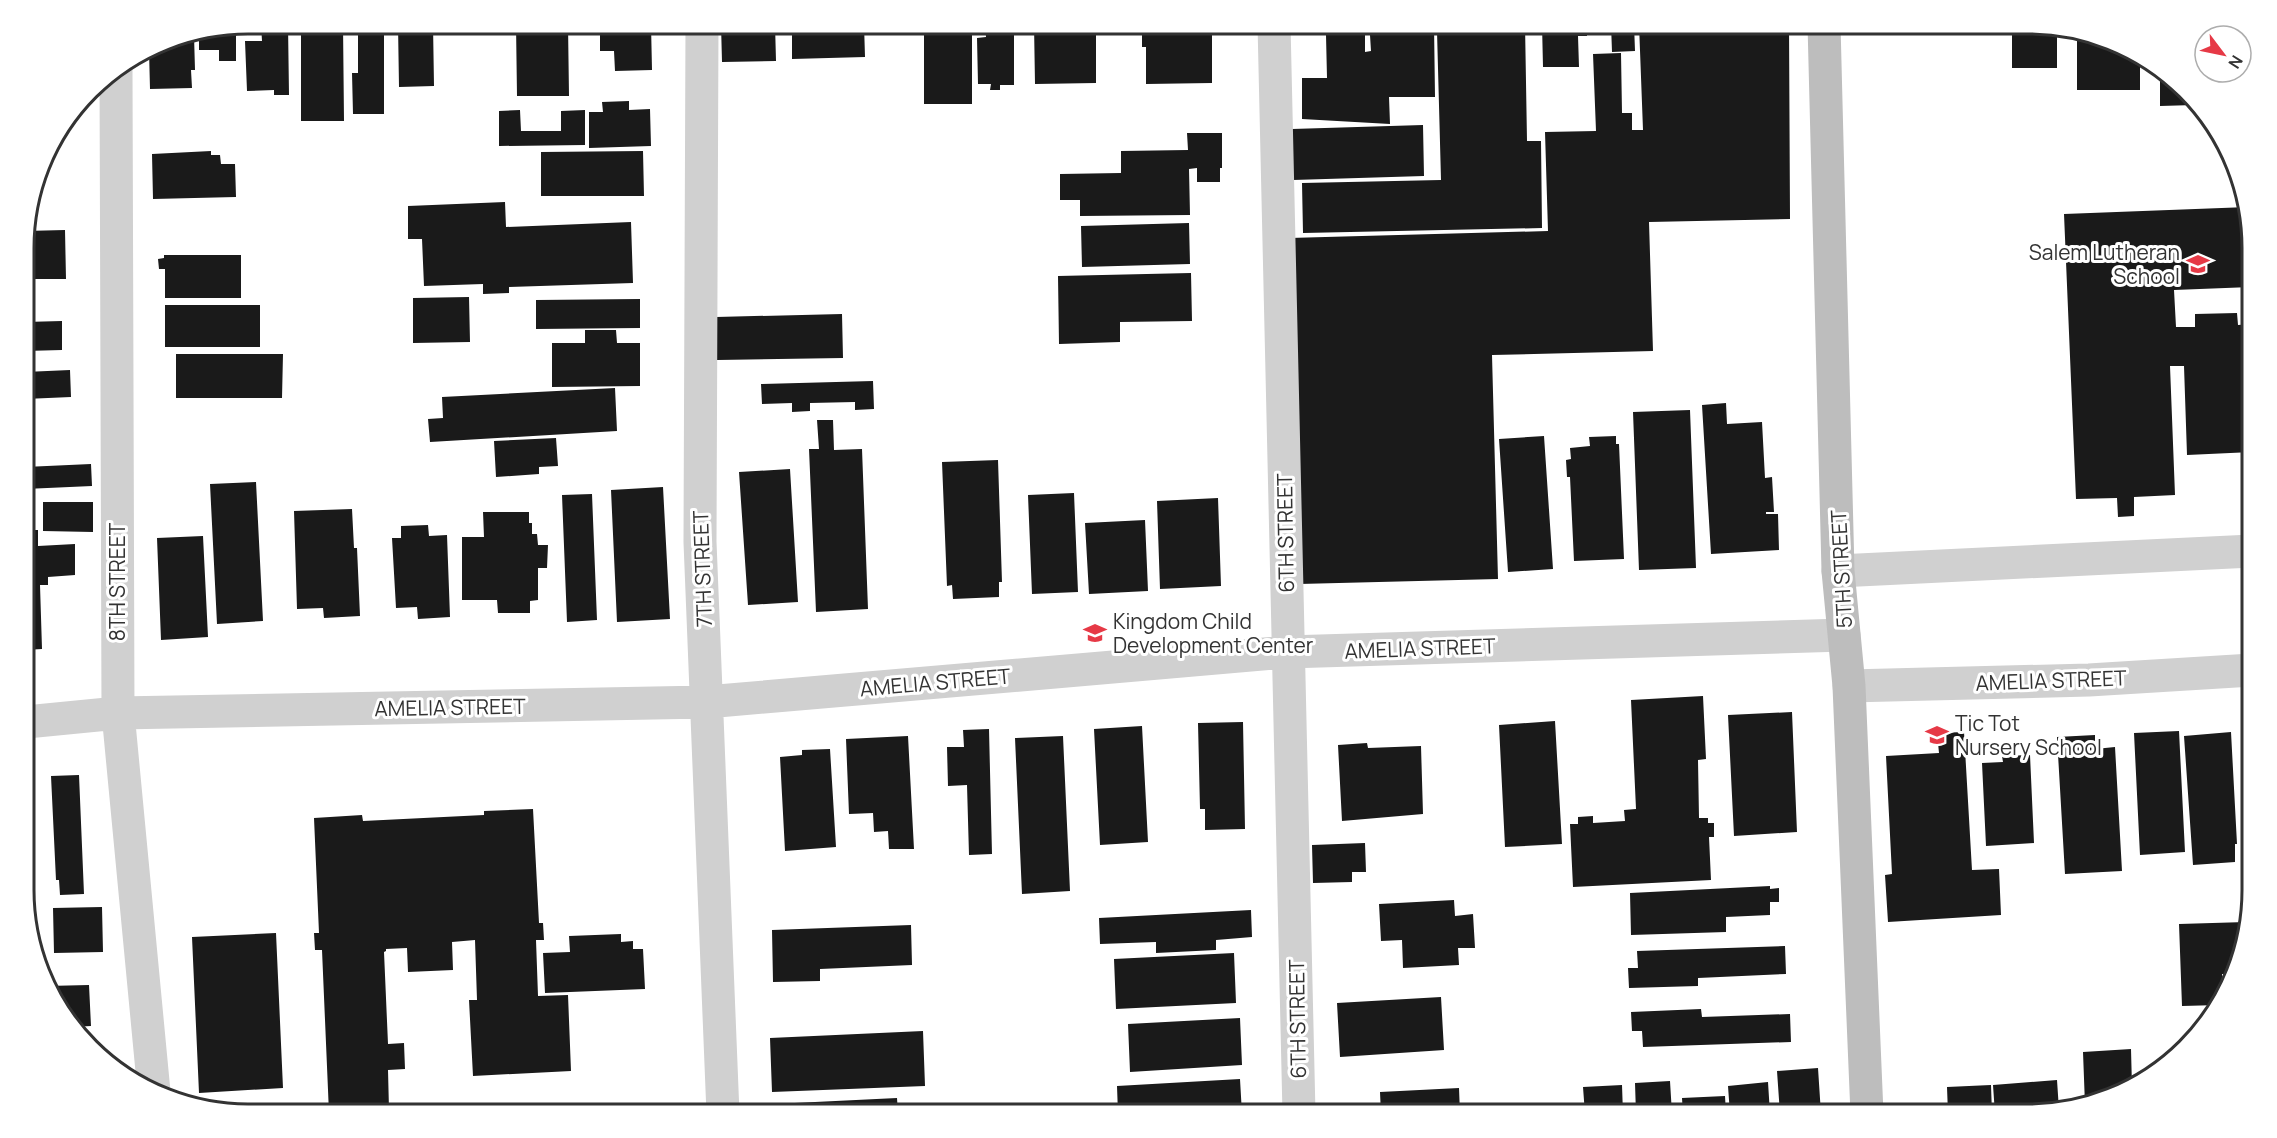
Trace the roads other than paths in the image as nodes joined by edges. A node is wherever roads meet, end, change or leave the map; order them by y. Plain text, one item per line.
1 (702, 34) edge
2 (1275, 34) edge
3 (1824, 34) edge
4 (116, 81) edge
5 (2242, 551) edge
6 (1838, 571) junction
7 (1844, 635) junction
8 (1287, 652) junction
9 (2242, 671) edge
10 (1849, 686) junction
11 (706, 702) junction
12 (118, 713) junction
13 (34, 721) edge
14 (153, 1080) edge
15 (723, 1104) edge
16 (1299, 1104) edge
17 (1867, 1104) edge

1 - 11 street, 7TH STREET
2 - 8 street, 6TH STREET
3 - 6 main road, 5TH STREET
4 - 12 street, 8TH STREET
5 - 6 street
6 - 7 main road, 5TH STREET
7 - 8 street, AMELIA STREET
7 - 10 main road, 5TH STREET
8 - 11 street, AMELIA STREET
8 - 16 street, 6TH STREET
9 - 10 street, AMELIA STREET
10 - 17 main road, 5TH STREET
11 - 12 street, AMELIA STREET
11 - 15 street, 7TH STREET
12 - 13 street, AMELIA STREET
12 - 14 street, 8TH STREET

